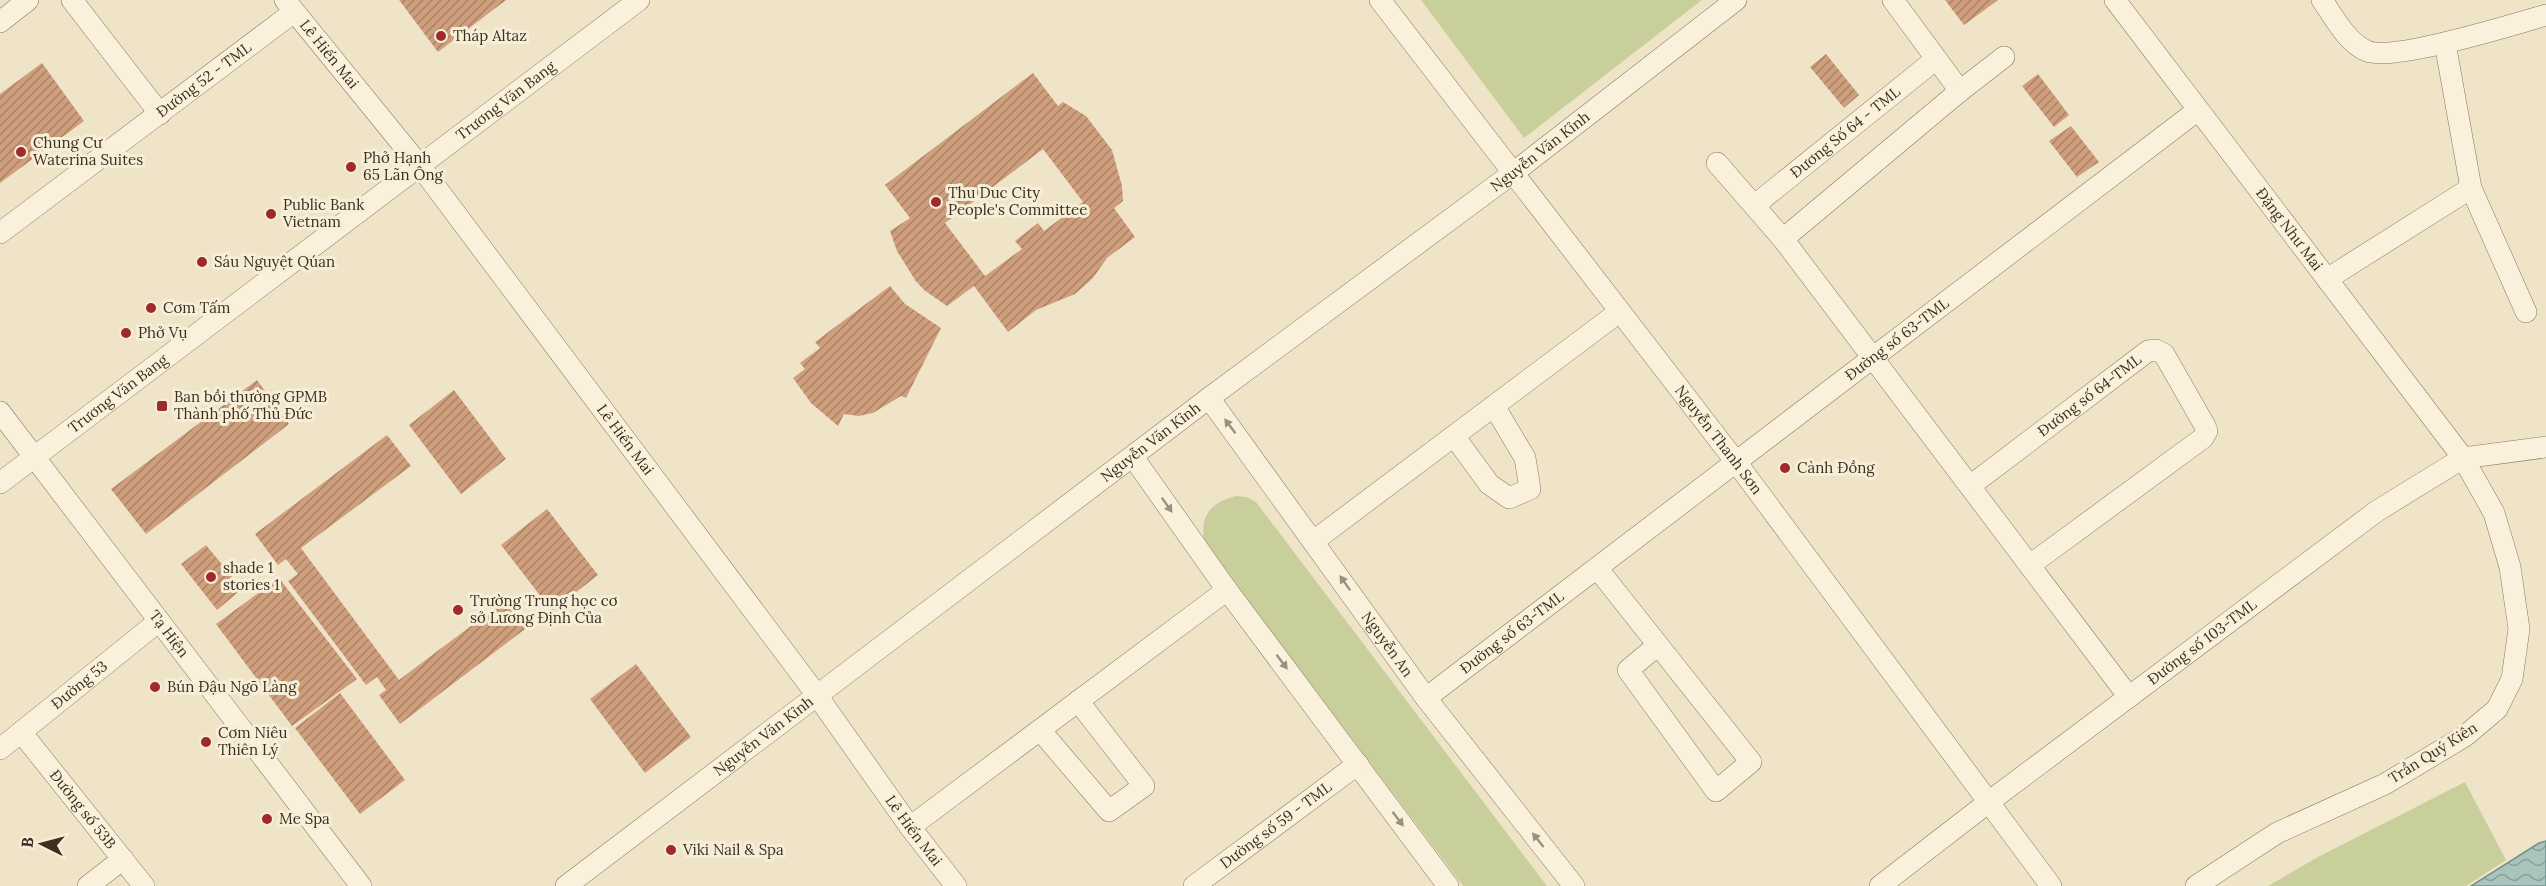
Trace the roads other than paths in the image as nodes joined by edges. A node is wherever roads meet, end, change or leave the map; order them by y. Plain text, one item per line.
1 (28, 0) edge
2 (72, 0) edge
3 (639, 0) edge
4 (1380, 0) edge
5 (1736, 0) edge
6 (1893, 0) edge
7 (2115, 0) edge
8 (2322, 0) edge
9 (289, 6) edge
10 (2546, 15) edge
11 (0, 22) edge
12 (2445, 43) junction
13 (2004, 57) dead end
14 (1936, 59) junction
15 (1960, 91) junction
16 (2198, 110) junction
17 (160, 114) junction
18 (1717, 162) dead end
19 (420, 166) junction
20 (1513, 173) junction
21 (2471, 188) junction
22 (1755, 205) junction
23 (0, 233) edge
24 (1783, 239) junction
25 (2327, 279) junction
26 (1619, 312) junction
27 (2526, 312) dead end
28 (1872, 358) junction
29 (1209, 398) junction
30 (1494, 406) junction
31 (0, 412) edge
32 (1454, 436) junction
33 (2546, 447) edge
34 (34, 457) junction
35 (1133, 457) junction
36 (2463, 458) junction
37 (1736, 462) junction
38 (0, 483) edge
39 (1971, 486) junction
40 (1314, 540) junction
41 (2030, 565) junction
42 (1597, 568) junction
43 (1227, 590) junction
44 (159, 621) junction
45 (1658, 645) junction
46 (816, 694) junction
47 (2130, 697) junction
48 (1426, 698) junction
49 (1078, 701) junction
50 (1040, 729) junction
51 (21, 732) junction
52 (0, 749) edge
53 (1358, 764) junction
54 (1990, 801) junction
55 (910, 826) junction
56 (123, 859) junction
57 (568, 885) edge
58 (88, 886) edge
59 (144, 886) edge
60 (361, 886) edge
61 (956, 886) edge
62 (1194, 886) edge
63 (1448, 886) edge
64 (1574, 886) edge
65 (1880, 886) edge
66 (2051, 886) edge
67 (2196, 886) edge

1 - 11 street
2 - 17 street
3 - 19 street, Trương Văn Bang
4 - 20 street, Nguyễn Thanh Sơn
5 - 20 street, Nguyễn Văn Kỉnh
6 - 14 street
7 - 16 street, Đặng Như Mai
8 - 12 street
9 - 17 street, Đường 52 - TML
9 - 19 street, Lê Hiến Mai
10 - 12 street
12 - 21 street
13 - 15 street
14 - 15 street
14 - 22 street, Đương Số 64 - TML
15 - 24 street
16 - 25 street, Đặng Như Mai
16 - 28 street, Đường số 63-TML
17 - 23 street, Đường 52 - TML
18 - 22 street
19 - 34 street, Trương Văn Bang
19 - 46 street, Lê Hiến Mai
20 - 26 street, Nguyễn Thanh Sơn
20 - 29 street, Nguyễn Văn Kỉnh
21 - 25 street
21 - 27 street
22 - 24 street
24 - 28 street
25 - 36 street, Đặng Như Mai
26 - 30 street
26 - 37 street, Nguyễn Thanh Sơn
28 - 37 street, Đường số 63-TML
28 - 39 street
29 - 35 street, Nguyễn Văn Kỉnh
40 -> 29 street, Nguyễn An
30 - 32 street
30 - 32 street
31 - 34 street, Tạ Hiện
32 - 40 street
33 - 36 street, Đường số 103-TML
34 - 38 street, Trương Văn Bang
34 - 44 street, Tạ Hiện
35 -> 43 street
35 - 46 street, Nguyễn Văn Kỉnh
36 - 47 street, Đường số 103-TML
36 - 67 street, Trần Quý Kiên
37 - 42 street, Đường số 63-TML
37 - 54 street, Nguyễn Thanh Sơn
39 - 41 street
39 - 41 street, Đường số 64-TML
48 -> 40 street, Nguyễn An
41 - 47 street
42 - 45 street
42 - 48 street, Đường số 63-TML
43 - 49 street
43 -> 53 street
44 - 51 street, Đường 53
44 - 60 street, Tạ Hiện
45 - 45 street
46 - 55 street, Lê Hiến Mai
46 - 57 street, Nguyễn Văn Kỉnh
47 - 54 street, Đường số 103-TML
64 -> 48 street, Nguyễn An
49 - 50 street
49 - 50 street
50 - 55 street
51 - 52 street, Đường 53
51 - 56 street, Đường số 53B
53 - 62 street, Dường số 59 - TML
53 -> 63 street
54 - 65 street, Đường số 103-TML
54 - 66 street, Nguyễn Thanh Sơn
55 - 61 street, Lê Hiến Mai
56 - 58 street
56 - 59 street, Đường số 53B

